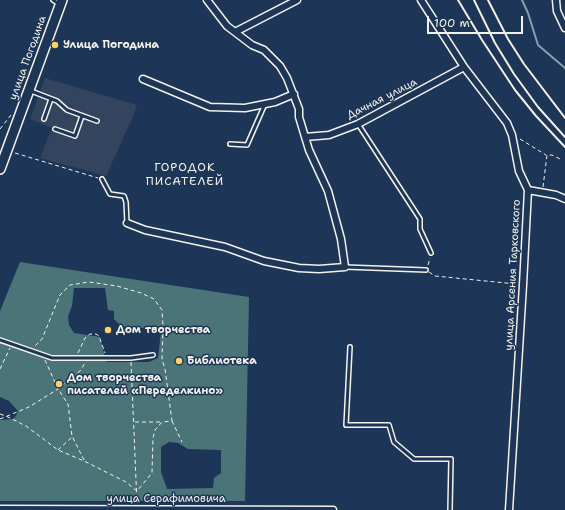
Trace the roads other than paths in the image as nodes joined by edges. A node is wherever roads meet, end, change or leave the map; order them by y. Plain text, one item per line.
1 (207, 0) edge
2 (297, 0) edge
3 (421, 0) edge
4 (556, 0) edge
5 (59, 2) edge
6 (565, 28) edge
7 (235, 32) junction
8 (464, 67) junction
9 (143, 80) dead end
10 (29, 90) junction
11 (294, 94) junction
12 (51, 99) junction
13 (265, 104) junction
14 (82, 116) junction
15 (44, 119) dead end
16 (97, 121) dead end
17 (358, 124) junction
18 (55, 129) dead end
19 (305, 137) junction
20 (230, 144) dead end
21 (0, 169) edge
22 (102, 179) road end
23 (528, 190) junction
24 (565, 199) edge
25 (127, 223) joint
26 (431, 253) road end
27 (345, 267) junction
28 (426, 270) road end
29 (0, 340) edge
30 (350, 347) dead end
31 (153, 355) dead end
32 (0, 509) edge
33 (332, 510) edge
34 (450, 510) edge
35 (509, 510) edge

1 - 7 street
2 - 7 street
3 - 8 street, улица Арсения Тарковского
4 - 6 street
5 - 10 main road, улица Погодина
7 - 11 street
8 - 17 street, Дачная улица
8 - 23 street, улица Арсения Тарковского
9 - 13 street
10 - 12 lane
10 - 21 main road, улица Погодина
11 - 13 street
11 - 19 street
12 - 14 lane
12 - 15 lane
13 - 20 lane
14 - 16 lane
14 - 18 lane
17 - 19 street, Дачная улица
17 - 26 lane
19 - 27 street
22 - 25 lane
23 - 24 street
23 - 35 street, улица Арсения Тарковского
25 - 27 street
27 - 28 lane
29 - 31 lane
30 - 34 lane
32 - 33 street, улица Серафимовича

